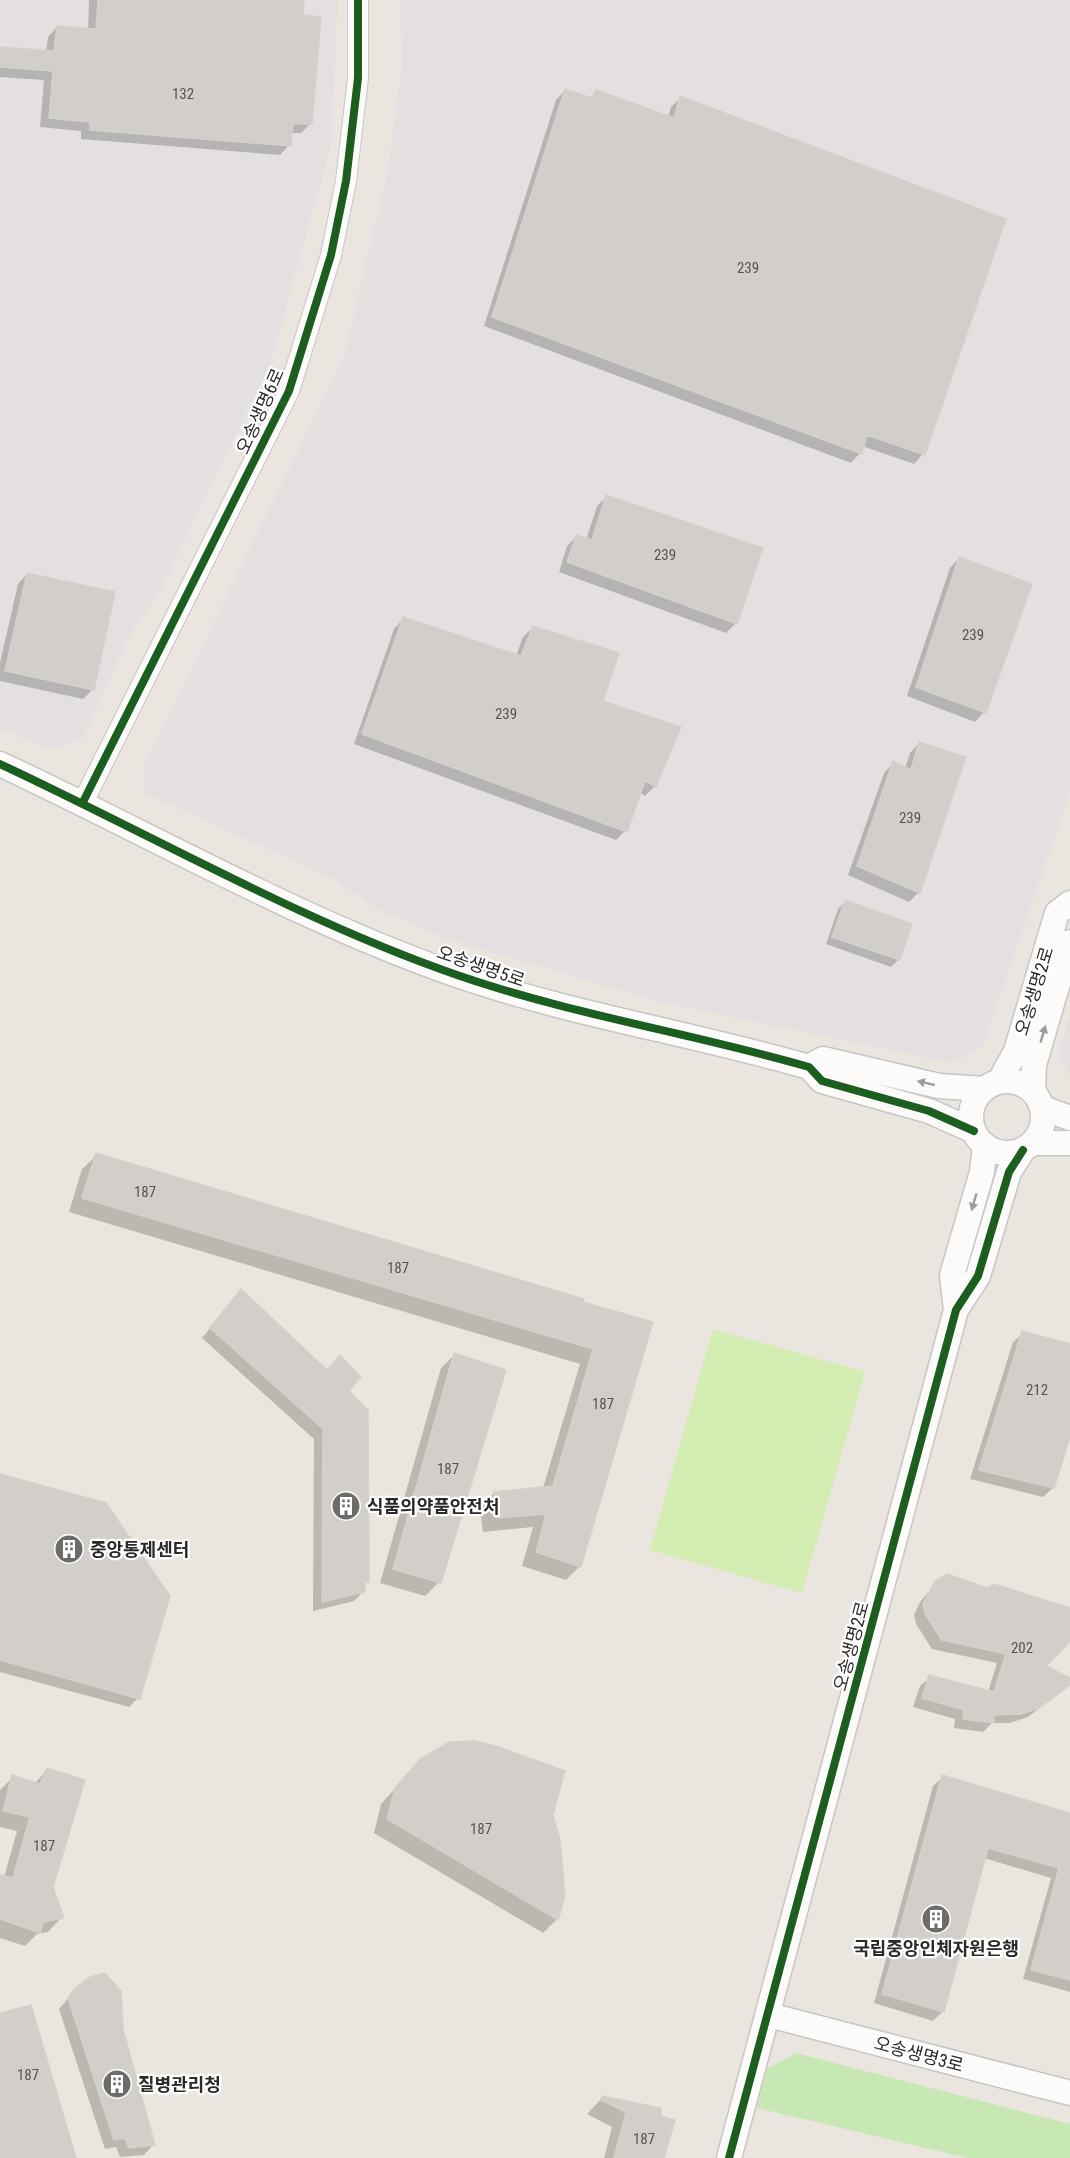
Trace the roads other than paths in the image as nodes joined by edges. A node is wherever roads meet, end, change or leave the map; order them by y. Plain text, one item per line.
1 (358, 0) edge
2 (0, 764) edge
3 (83, 802) junction
4 (1070, 903) edge
5 (1070, 942) edge
6 (809, 1066) junction
7 (992, 1085) junction
8 (1038, 1100) junction
9 (1070, 1118) edge
10 (979, 1138) junction
11 (1070, 1143) edge
12 (1028, 1146) junction
13 (956, 1310) junction
14 (769, 2015) junction
15 (1070, 2093) edge
16 (729, 2158) edge

1 - 3 street, 오송생명6로
2 - 3 street, 오송생명5로
3 - 6 street, 오송생명5로
4 - 7 street, 오송생명2로
8 -> 5 street, 오송생명2로
7 -> 6 street, 오송생명5로
6 - 10 street, 오송생명5로
7 - 8 street
7 - 10 street
8 - 9 street
8 - 12 street
10 - 12 street
10 -> 13 street, 오송생명2로
11 - 12 street
12 - 13 street, 오송생명2로
13 - 14 street, 오송생명2로
14 - 15 street, 오송생명3로
14 - 16 street, 오송생명2로

